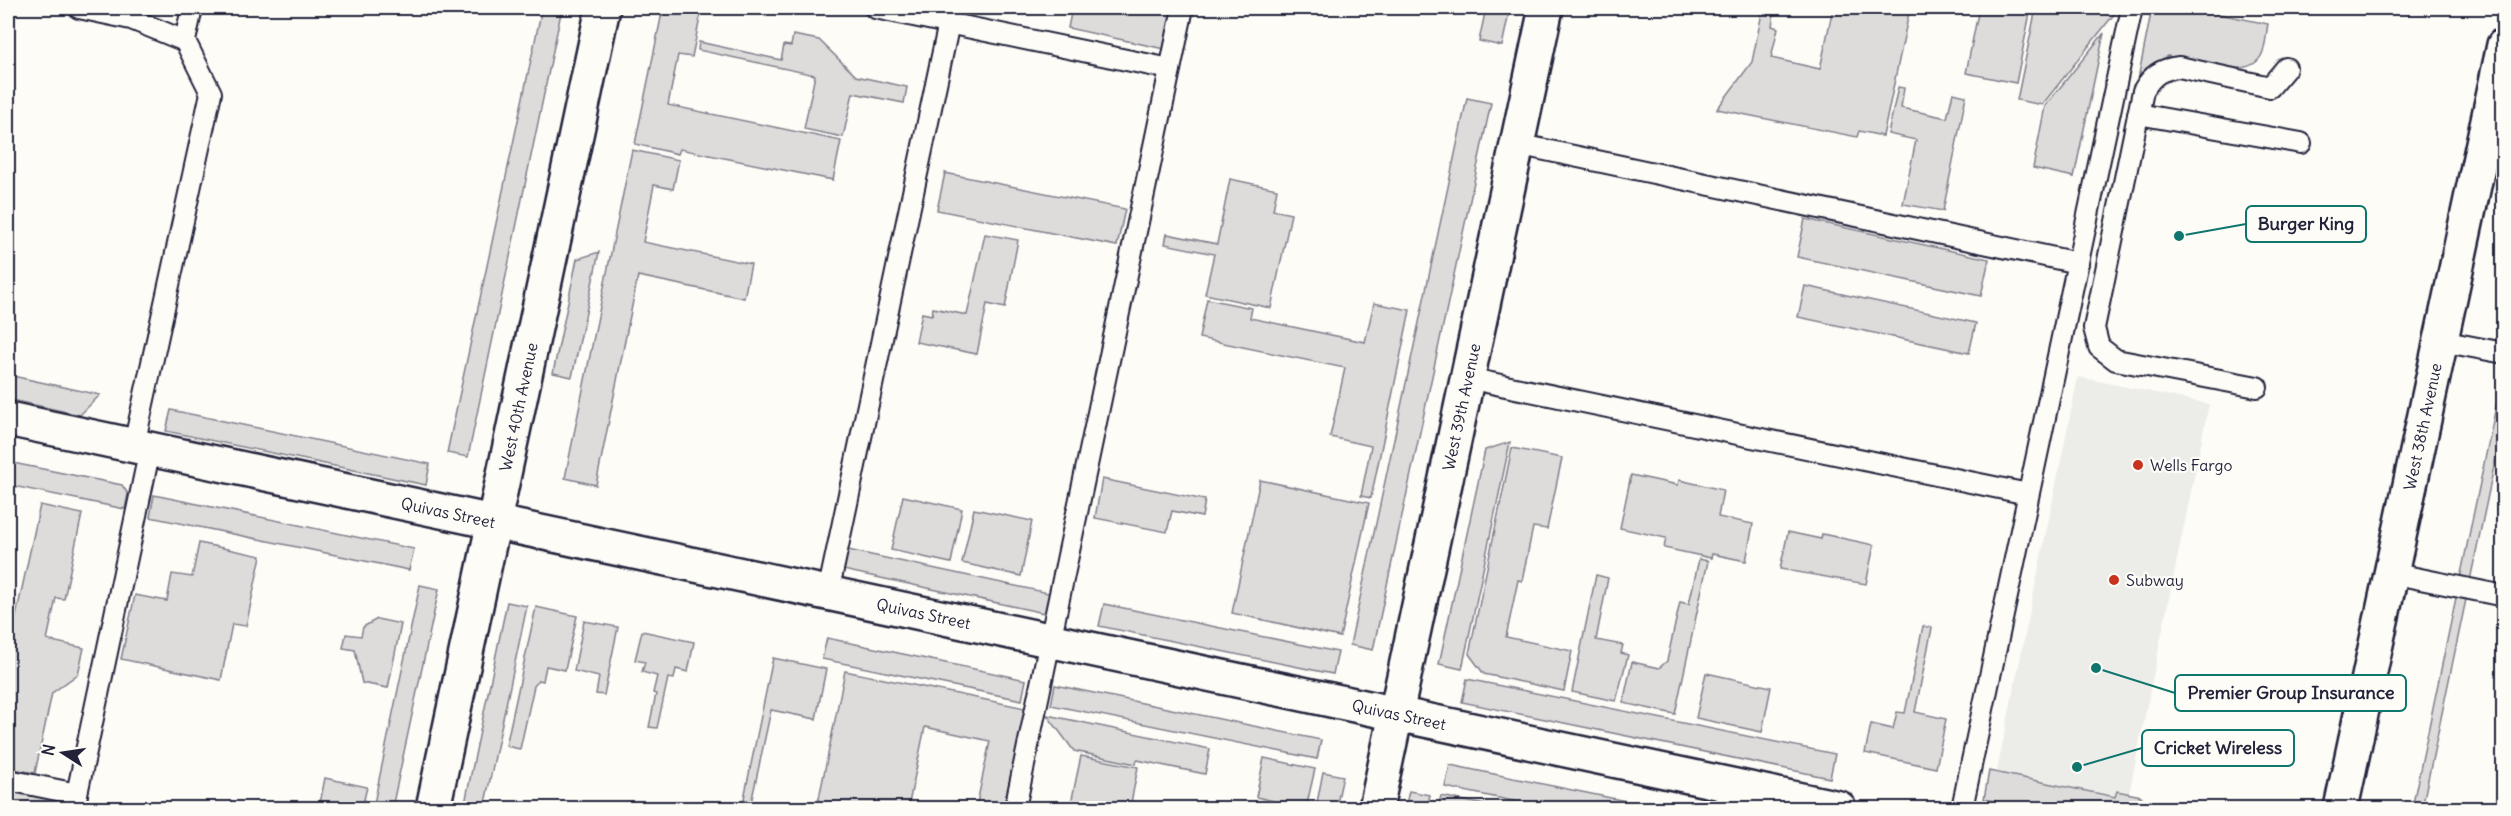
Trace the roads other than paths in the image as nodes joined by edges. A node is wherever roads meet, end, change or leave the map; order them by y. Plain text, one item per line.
1 (79, 8) edge
2 (192, 8) edge
3 (603, 8) edge
4 (875, 8) edge
5 (1183, 8) edge
6 (1546, 8) edge
7 (2132, 8) edge
8 (949, 23) junction
9 (185, 41) junction
10 (2504, 45) edge
11 (2286, 68) dead end
12 (1170, 69) junction
13 (2138, 114) junction
14 (2301, 143) dead end
15 (1517, 144) junction
16 (2078, 263) junction
17 (2441, 341) junction
18 (2504, 353) edge
19 (1467, 378) junction
20 (2257, 387) dead end
21 (8, 419) edge
22 (142, 447) junction
23 (2028, 494) junction
24 (494, 522) junction
25 (2391, 573) junction
26 (828, 593) junction
27 (2504, 596) edge
28 (1050, 641) junction
29 (1396, 714) junction
30 (8, 780) edge
31 (1727, 797) edge
32 (76, 801) edge
33 (433, 808) edge
34 (1015, 808) edge
35 (1376, 808) edge
36 (1839, 808) edge
37 (1962, 808) edge
38 (2341, 808) edge

1 - 9 lane
2 - 9 lane
3 - 24 street, West 40th Avenue
4 - 8 lane
5 - 12 lane
6 - 15 street, West 39th Avenue
7 - 16 lane
8 - 12 lane
8 - 26 lane
9 - 22 lane
10 - 17 street, West 38th Avenue
11 - 13 lane
12 - 28 lane
13 - 14 lane
13 - 20 lane
15 - 16 lane
15 - 19 street, West 39th Avenue
16 - 23 lane
17 - 18 lane
17 - 25 street, West 38th Avenue
19 - 23 lane
19 - 29 street, West 39th Avenue
21 - 22 street, Quivas Street
22 - 24 street, Quivas Street
22 - 32 lane
23 - 37 lane
24 - 26 street, Quivas Street
24 - 33 street, West 40th Avenue
25 - 27 lane
25 - 38 street, West 38th Avenue
26 - 28 street, Quivas Street
28 - 29 street, Quivas Street
28 - 34 lane
29 - 31 street, Quivas Street
29 - 35 street, West 39th Avenue
30 - 32 lane
31 - 36 street, Quivas Street

